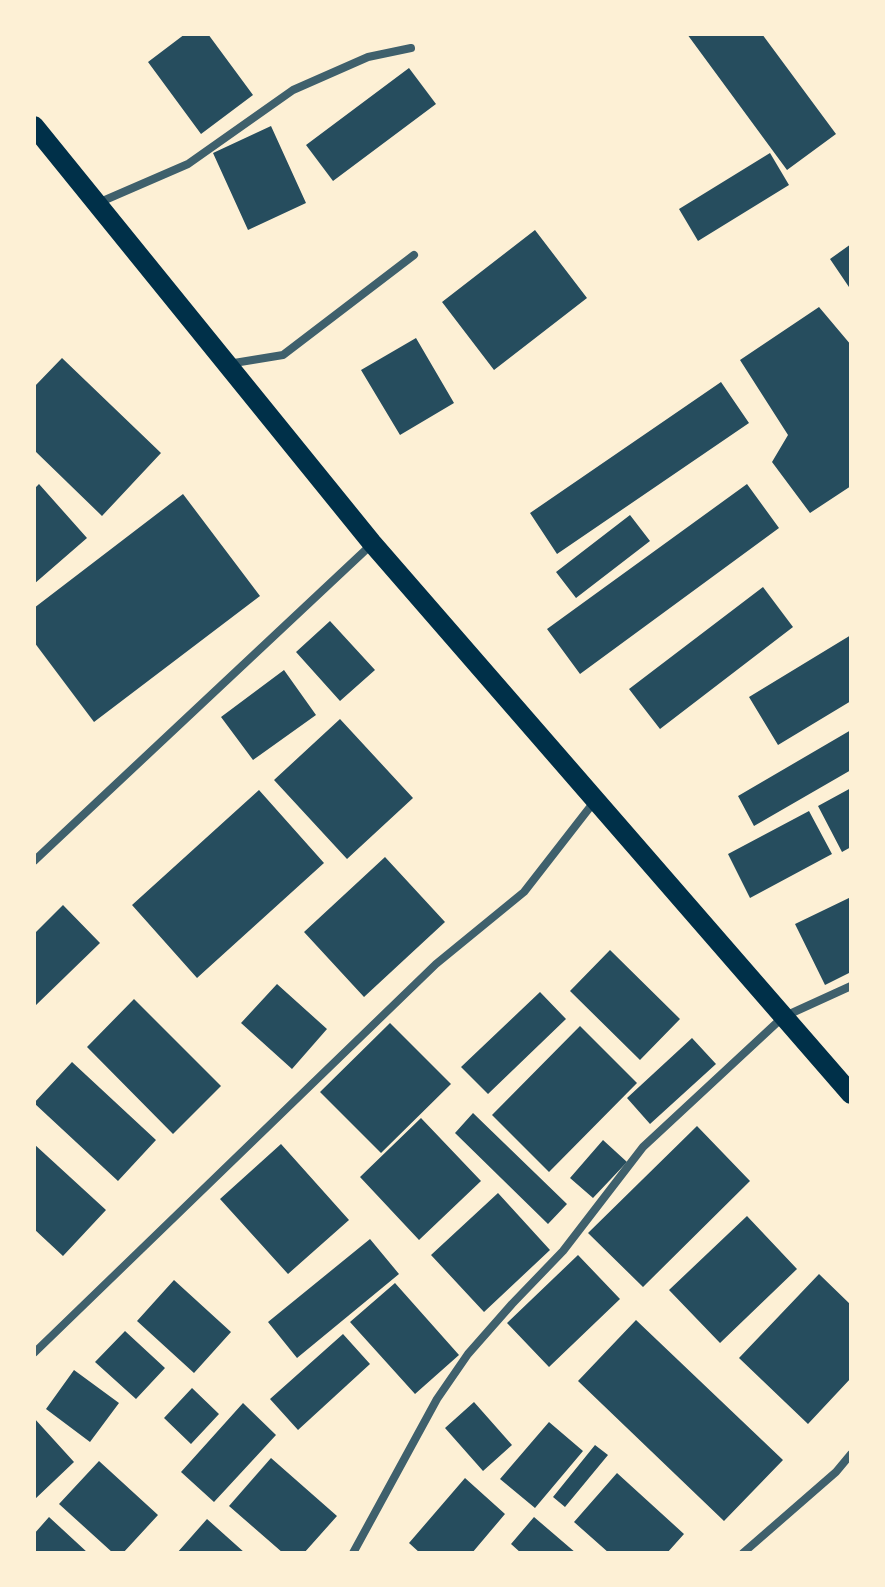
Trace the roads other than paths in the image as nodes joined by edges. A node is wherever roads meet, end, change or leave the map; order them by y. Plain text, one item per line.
1 (411, 48) dead end
2 (34, 126) edge
3 (97, 203) junction
4 (414, 255) dead end
5 (228, 364) junction
6 (372, 543) junction
7 (596, 800) junction
8 (34, 861) edge
9 (851, 986) edge
10 (783, 1017) junction
11 (851, 1094) edge
12 (34, 1353) edge
13 (851, 1454) edge
14 (353, 1553) edge
15 (743, 1553) edge

1 - 3 street
2 - 3 main road
3 - 5 main road
4 - 5 street
5 - 6 main road
6 - 7 main road
6 - 8 street
7 - 10 main road
7 - 12 street
9 - 10 street
10 - 11 main road
10 - 14 street
13 - 15 street

